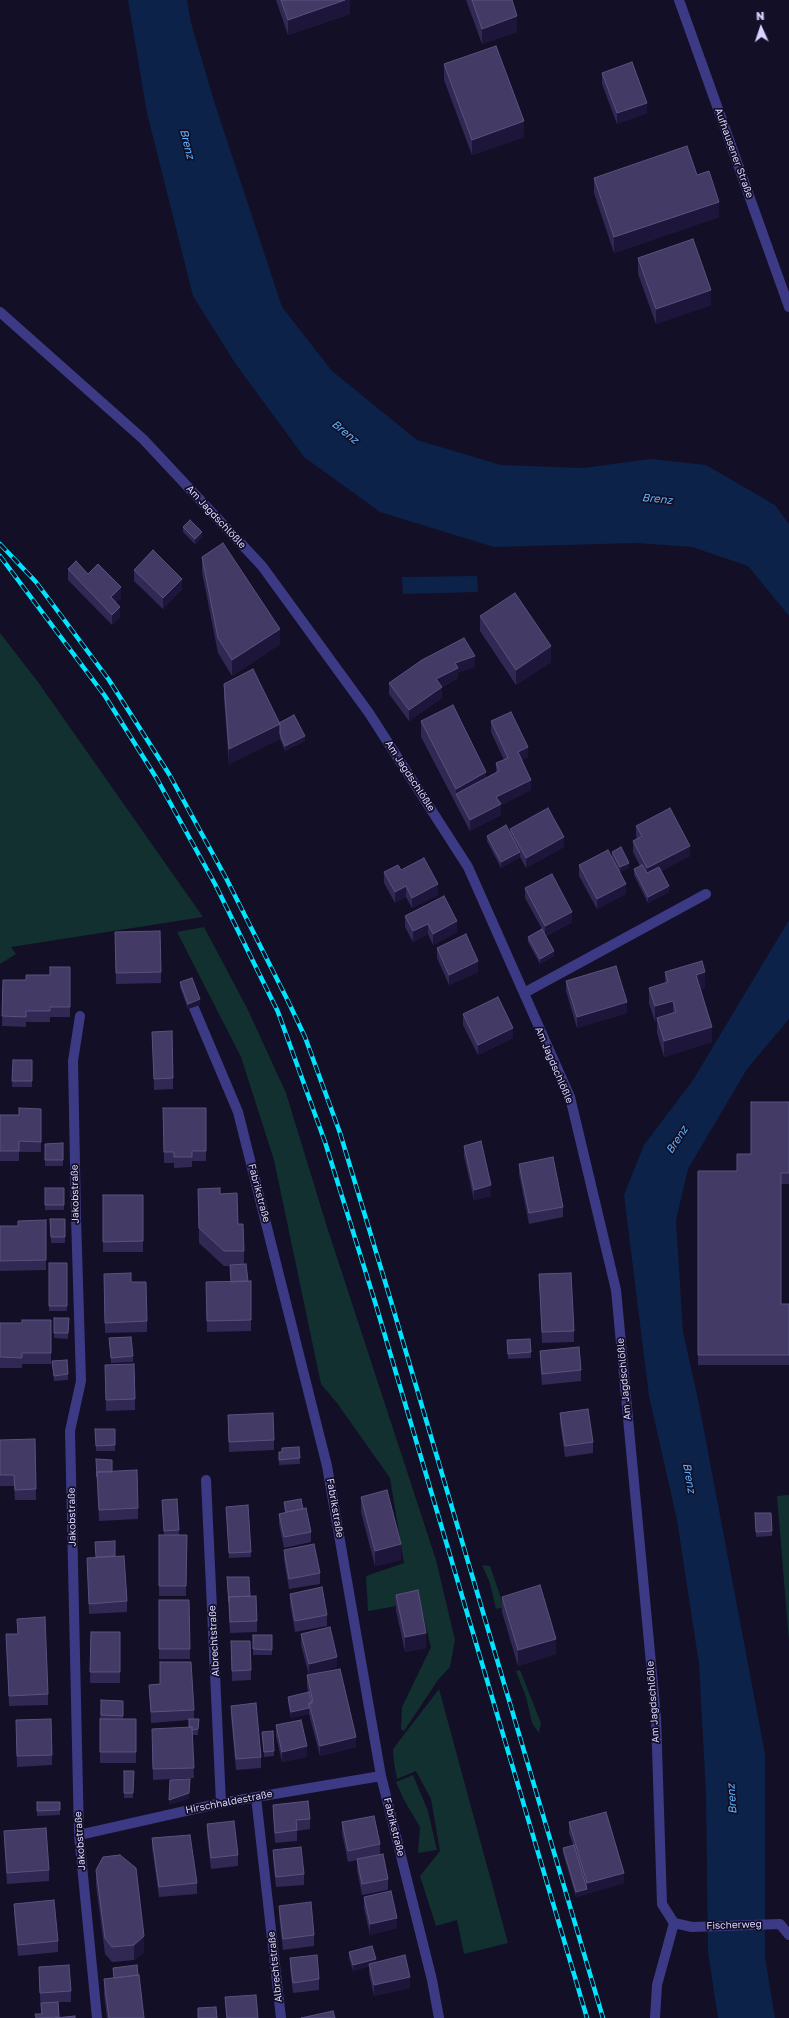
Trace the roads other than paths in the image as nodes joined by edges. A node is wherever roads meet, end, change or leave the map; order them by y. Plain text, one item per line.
1 (679, 0) edge
2 (789, 307) edge
3 (0, 312) edge
4 (706, 894) dead end
5 (524, 993) junction
6 (194, 1008) edge
7 (80, 1016) dead end
8 (206, 1480) dead end
9 (381, 1776) junction
10 (256, 1797) junction
11 (221, 1803) junction
12 (79, 1835) junction
13 (674, 1923) junction
14 (789, 1935) edge
15 (97, 2018) edge
16 (281, 2018) edge
17 (439, 2018) edge
18 (656, 2018) edge

1 - 2 street, Aufhausener Straße
3 - 5 street, Am Jagdschlößle
4 - 5 street
5 - 13 street, Am Jagdschlößle
6 - 9 street, Fabrikstraße
7 - 12 street, Jakobstraße
8 - 11 street, Albrechtstraße
9 - 10 street, Hirschhaldestraße
9 - 17 street, Fabrikstraße
10 - 11 street, Hirschhaldestraße
10 - 16 street, Albrechtstraße
11 - 12 street, Hirschhaldestraße
12 - 15 street, Jakobstraße
13 - 14 street, Fischerweg
13 - 18 street

